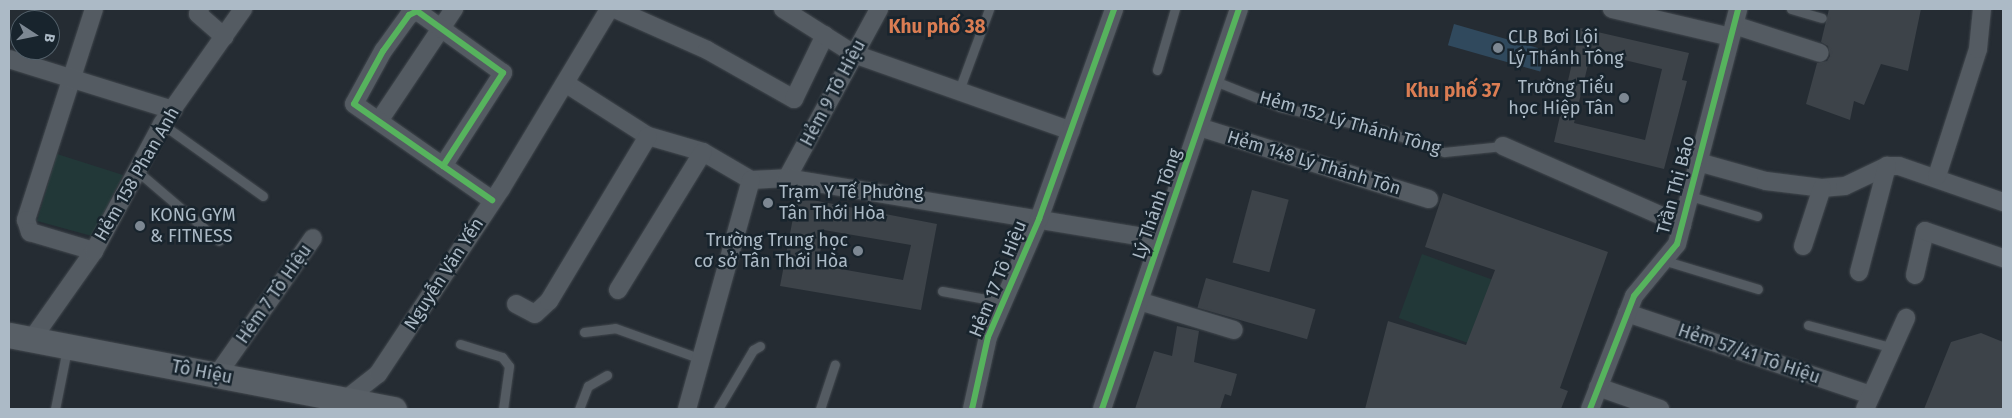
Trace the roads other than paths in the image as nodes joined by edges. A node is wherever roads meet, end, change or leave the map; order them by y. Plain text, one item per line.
1 (94, 9) edge
2 (200, 9) edge
3 (243, 9) edge
4 (454, 9) edge
5 (609, 9) edge
6 (615, 9) edge
7 (783, 9) edge
8 (879, 9) edge
9 (989, 9) edge
10 (1114, 9) edge
11 (1174, 9) edge
12 (1240, 9) edge
13 (1791, 9) edge
14 (1982, 9) edge
15 (1622, 10) edge
16 (1822, 18) dead end
17 (1734, 24) edge
18 (441, 28) junction
19 (825, 35) junction
20 (224, 37) junction
21 (1820, 53) dead end
22 (854, 54) junction
23 (9, 59) edge
24 (1157, 70) dead end
25 (70, 79) junction
26 (1215, 81) junction
27 (565, 83) junction
28 (958, 93) junction
29 (173, 110) junction
30 (379, 121) junction
31 (162, 124) junction
32 (1199, 128) junction
33 (1071, 131) junction
34 (648, 136) junction
35 (1503, 146) joint
36 (703, 152) junction
37 (1698, 162) junction
38 (443, 166) junction
39 (1887, 166) junction
40 (136, 170) junction
41 (1937, 176) junction
42 (787, 178) junction
43 (751, 180) junction
44 (1822, 188) junction
45 (263, 196) dead end
46 (1690, 196) junction
47 (1429, 199) dead end
48 (492, 200) junction
49 (2003, 202) edge
50 (1757, 216) dead end
51 (1039, 219) junction
52 (1682, 225) junction
53 (313, 238) dead end
54 (1160, 240) junction
55 (219, 241) dead end
56 (1803, 246) dead end
57 (94, 251) junction
58 (2003, 258) edge
59 (1666, 261) junction
60 (1859, 272) dead end
61 (1915, 275) dead end
62 (1758, 288) dead end
63 (618, 290) dead end
64 (942, 291) dead end
65 (1002, 302) junction
66 (1139, 302) junction
67 (516, 304) dead end
68 (1627, 313) junction
69 (1906, 318) dead end
70 (1808, 325) dead end
71 (1234, 330) dead end
72 (584, 332) dead end
73 (21, 337) edge
74 (460, 344) dead end
75 (67, 346) junction
76 (760, 346) dead end
77 (1894, 348) junction
78 (701, 359) junction
79 (835, 364) dead end
80 (607, 374) dead end
81 (217, 375) junction
82 (1598, 387) junction
83 (1868, 402) edge
84 (339, 404) edge
85 (55, 409) edge
86 (394, 409) edge
87 (503, 409) edge
88 (579, 409) edge
89 (687, 409) edge
90 (718, 409) edge
91 (820, 409) edge
92 (972, 409) edge
93 (1102, 409) edge
94 (1590, 409) edge
95 (1660, 409) edge

1 - 25 street
2 - 20 street
3 - 20 street, Hẻm 158 Phan Anh
4 - 18 street
5 - 27 street, Nguyễn Văn Yến
6 - 19 street
7 - 19 street
8 - 22 street, Hẻm 9 Tô Hiệu
9 - 28 lane
10 - 33 street, Hẻm 17 Tô Hiệu
11 - 24 lane
12 - 26 street, Lý Thánh Tông
13 - 16 lane
14 - 41 street
15 - 17 street
17 - 21 street
17 - 37 street, Trần Thị Báo
18 - 30 street
18 - 30 street
18 - 38 street
19 - 22 street
20 - 29 street, Hẻm 158 Phan Anh
22 - 28 street
22 - 42 street, Hẻm 9 Tô Hiệu
23 - 25 street
25 - 29 street
25 - 57 street
26 - 32 street, Lý Thánh Tông
26 - 35 lane, Hẻm 152 Lý Thánh Tông
27 - 34 street
27 - 48 street, Nguyễn Văn Yến
28 - 33 street
29 - 31 street, Hẻm 158 Phan Anh
30 - 38 street
31 - 40 street, Hẻm 158 Phan Anh
31 - 45 lane
32 - 47 street, Hẻm 148 Lý Thánh Tôn
32 - 54 street, Lý Thánh Tông
33 - 51 street, Hẻm 17 Tô Hiệu
34 - 36 street
34 - 67 street
35 - 52 street, Hẻm 152 Lý Thánh Tông
36 - 43 street
36 - 63 street
37 - 44 street
37 - 46 street, Trần Thị Báo
38 - 48 street
39 - 41 street
39 - 44 street
39 - 60 street
40 - 55 lane
40 - 57 street, Hẻm 158 Phan Anh
41 - 49 street
42 - 43 street
42 - 51 street
43 - 78 street
44 - 56 street
46 - 50 lane
46 - 52 street, Trần Thị Báo
48 - 84 street, Nguyễn Văn Yến
51 - 54 street
51 - 65 street, Hẻm 17 Tô Hiệu
52 - 59 street, Trần Thị Báo
53 - 81 street, Hẻm 7 Tô Hiệu
54 - 66 street, Lý Thánh Tông
57 - 73 street, Hẻm 158 Phan Anh
58 - 61 street
59 - 62 lane
59 - 68 street, Trần Thị Báo
64 - 65 lane
65 - 92 street, Hẻm 17 Tô Hiệu
66 - 71 street
66 - 93 street, Lý Thánh Tông
68 - 82 street, Trần Thị Báo
68 - 83 street, Hẻm 57/41 Tô Hiệu
69 - 77 street
70 - 77 lane
72 - 78 lane
73 - 75 street, Tô Hiệu
74 - 87 lane
75 - 81 street, Tô Hiệu
75 - 85 lane
76 - 90 lane
77 - 83 street
78 - 89 street
79 - 91 lane
80 - 88 lane
81 - 84 street, Tô Hiệu
82 - 94 street, Trần Thị Báo
82 - 95 street
84 - 86 street, Tô Hiệu

